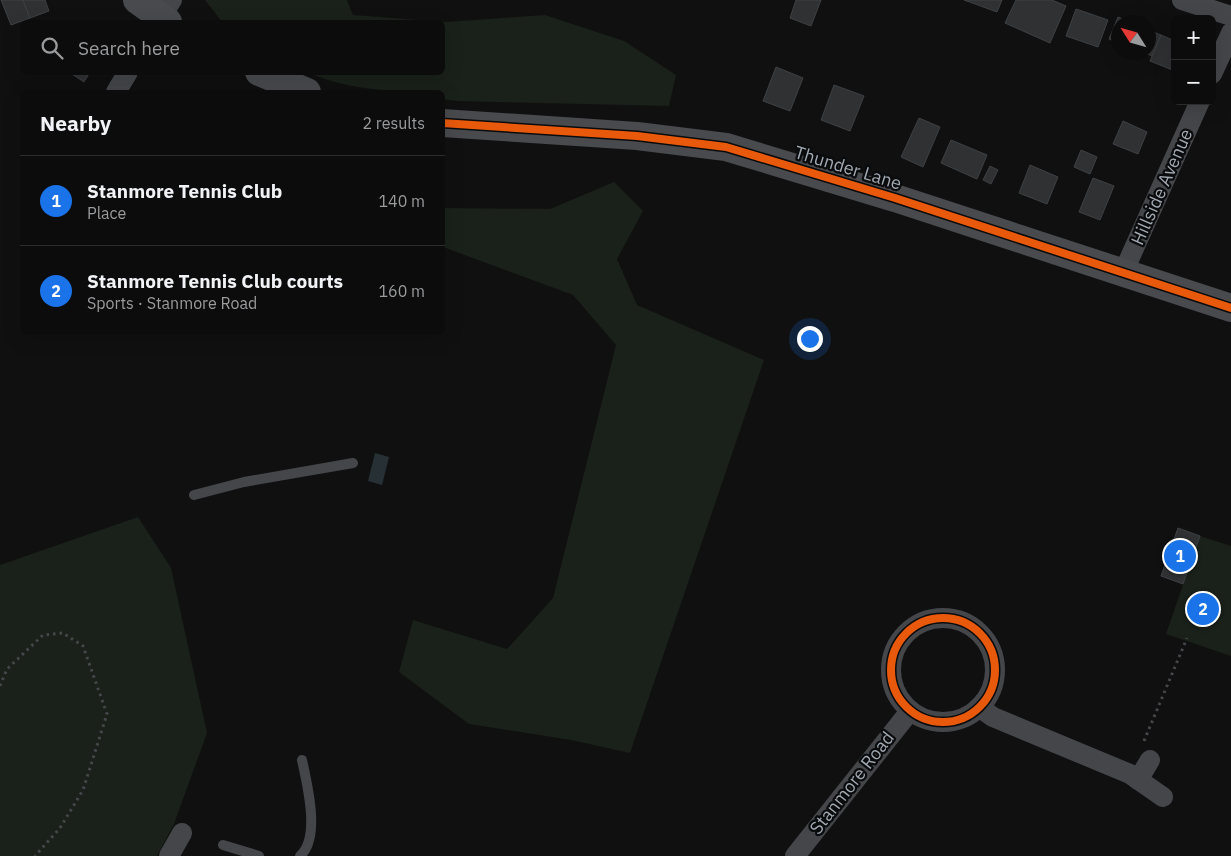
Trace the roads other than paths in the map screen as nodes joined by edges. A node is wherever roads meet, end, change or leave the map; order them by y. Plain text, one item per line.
1 (137, 0) edge
2 (1182, 0) edge
3 (165, 16) edge
4 (1231, 16) edge
5 (1231, 33) edge
6 (1216, 65) edge
7 (126, 75) edge
8 (266, 75) edge
9 (117, 90) edge
10 (302, 90) edge
11 (1198, 105) edge
12 (445, 123) edge
13 (1123, 273) junction
14 (1231, 308) edge
15 (353, 463) dead end
16 (194, 495) dead end
17 (979, 707) junction
18 (910, 711) junction
19 (302, 760) dead end
20 (1150, 760) dead end
21 (1134, 777) junction
22 (1163, 797) dead end
23 (182, 833) dead end
24 (223, 845) dead end
25 (169, 856) edge
26 (259, 856) edge
27 (300, 856) edge
28 (795, 856) edge

1 - 3 street
2 - 4 street
5 - 6 street
7 - 9 street
8 - 10 street
11 - 13 street, Hillside Avenue
12 - 13 street, Thunder Lane
13 - 14 street, Thunder Lane
15 - 16 lane
17 - 18 street
17 - 18 street
17 - 21 street
18 - 28 street, Stanmore Road
19 - 27 lane
20 - 21 street
21 - 22 street
23 - 25 street
24 - 26 lane

